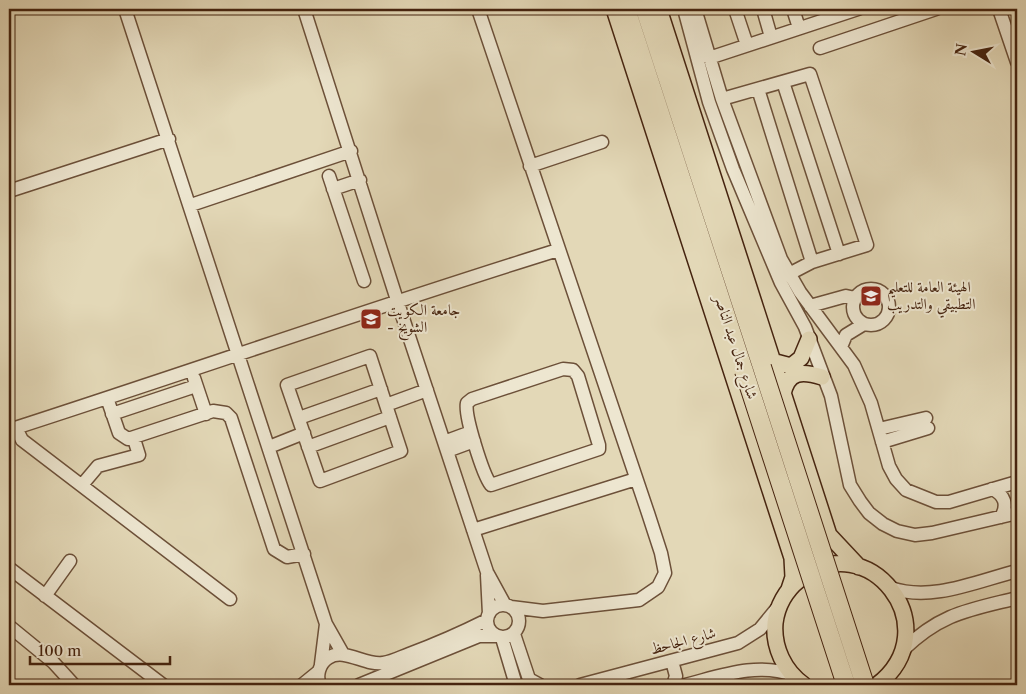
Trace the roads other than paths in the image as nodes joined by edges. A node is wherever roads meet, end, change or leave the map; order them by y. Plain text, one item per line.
1 (125, 9) edge
2 (304, 9) edge
3 (478, 9) edge
4 (614, 9) edge
5 (626, 9) edge
6 (645, 9) edge
7 (658, 9) edge
8 (684, 9) edge
9 (695, 9) edge
10 (735, 9) edge
11 (763, 9) edge
12 (793, 9) edge
13 (936, 9) edge
14 (999, 9) edge
15 (853, 10) edge
16 (823, 14) edge
17 (799, 28) junction
18 (772, 37) junction
19 (747, 45) junction
20 (820, 48) dead end
21 (709, 58) junction
22 (1017, 62) edge
23 (783, 82) junction
24 (758, 89) junction
25 (722, 99) junction
26 (169, 139) junction
27 (602, 142) dead end
28 (350, 151) junction
29 (530, 166) junction
30 (329, 176) dead end
31 (360, 180) junction
32 (333, 189) junction
33 (9, 192) edge
34 (191, 205) junction
35 (558, 250) junction
36 (839, 254) junction
37 (812, 262) junction
38 (789, 274) junction
39 (364, 281) dead end
40 (855, 298) junction
41 (397, 300) junction
42 (810, 306) junction
43 (864, 324) junction
44 (809, 338) junction
45 (841, 347) junction
46 (240, 355) junction
47 (772, 361) junction
48 (192, 371) junction
49 (822, 377) junction
50 (196, 386) junction
51 (381, 390) junction
52 (427, 390) junction
53 (783, 394) junction
54 (107, 398) junction
55 (609, 398) junction
56 (587, 406) junction
57 (388, 411) junction
58 (112, 414) junction
59 (206, 414) junction
60 (298, 418) junction
61 (12, 429) edge
62 (879, 429) junction
63 (304, 433) junction
64 (473, 437) junction
65 (134, 439) junction
66 (882, 442) junction
67 (269, 447) junction
68 (308, 447) junction
69 (446, 447) junction
70 (636, 479) junction
71 (1016, 482) edge
72 (82, 486) junction
73 (992, 489) junction
74 (1017, 508) edge
75 (1017, 513) edge
76 (1001, 517) junction
77 (473, 530) junction
78 (304, 554) junction
79 (70, 561) dead end
80 (860, 567) junction
81 (9, 568) edge
82 (1017, 571) edge
83 (487, 572) junction
84 (892, 588) junction
85 (789, 590) junction
86 (45, 596) junction
87 (1017, 598) edge
88 (230, 599) dead end
89 (780, 605) junction
90 (508, 606) junction
91 (543, 611) junction
92 (488, 617) junction
93 (326, 624) junction
94 (9, 626) edge
95 (507, 634) junction
96 (903, 650) junction
97 (348, 656) junction
98 (672, 661) junction
99 (320, 674) edge
100 (799, 680) edge
101 (883, 682) edge
102 (74, 685) edge
103 (162, 685) edge
104 (302, 685) edge
105 (359, 685) edge
106 (516, 685) edge
107 (540, 685) edge
108 (580, 685) edge
109 (673, 685) edge
110 (685, 685) edge
111 (846, 685) edge
112 (865, 685) edge

1 - 26 street
2 - 28 street
3 - 29 street
4 - 85 main road
5 - 111 highway, شارع جمال عبد الناصر, bridge
6 - 112 highway, شارع جمال عبد الناصر, bridge
7 - 47 main road
8 - 44 street
9 - 21 street
10 - 19 street
11 - 18 street
12 - 17 street
13 - 20 street
14 - 22 street
15 - 16 street
16 - 17 street
17 - 18 street
18 - 19 street
19 - 21 street
21 - 25 street
23 - 24 street
23 - 36 street
23 - 36 street
24 - 25 street
24 - 37 street
25 - 38 street
26 - 33 street
26 - 34 street
27 - 29 street
28 - 31 street
28 - 34 street
29 - 35 street
30 - 32 street
31 - 32 street
31 - 41 street
32 - 39 street
34 - 46 street
35 - 41 street
35 - 55 street
36 - 37 street
37 - 38 street
38 - 42 street
40 - 42 street
40 - 43 street
40 - 43 street
41 - 46 street
41 - 52 street
42 - 45 street
43 - 45 street
44 - 47 main road
44 - 49 street
45 - 62 street
46 - 48 street
46 - 67 street
47 - 53 main road
48 - 50 street
48 - 54 street
49 - 53 main road
49 - 76 street
50 - 58 street
50 - 59 street
51 - 57 street
51 - 60 street
51 - 60 street
52 - 57 street
52 - 69 street
53 - 80 main road
54 - 58 street
54 - 61 street
55 - 56 street
55 - 70 street
56 - 64 street
56 - 64 street
57 - 68 street
57 - 68 street
58 - 65 street
59 - 65 street
59 - 78 street
60 - 63 street
61 - 72 street
62 - 66 street
62 - 66 street
63 - 67 street
63 - 68 street
64 - 69 street
65 - 72 street
66 - 73 street
67 - 78 street
69 - 77 street
70 - 77 street
70 - 91 street
71 - 73 street
71 - 74 street
72 - 88 street
73 - 76 street
75 - 76 street
77 - 83 street
78 - 93 street
79 - 86 street
80 - 84 main road
80 - 85 main road
81 - 86 street
82 - 84 street
83 - 90 street
83 - 92 street
84 - 96 main road
85 - 89 main road
86 - 103 street
87 - 96 street
89 - 98 street, شارع الجاحظ
89 - 100 main road
90 - 91 street
90 - 92 street
90 - 95 street
91 - 95 street
92 - 95 street
92 - 97 street
93 - 97 street
93 - 99 street
94 - 102 street
95 - 105 street
95 - 106 street
95 - 107 street
96 - 101 main road
97 - 99 street
97 - 105 street
98 - 108 street, شارع الجاحظ
98 - 109 street
99 - 104 street
100 - 110 street

